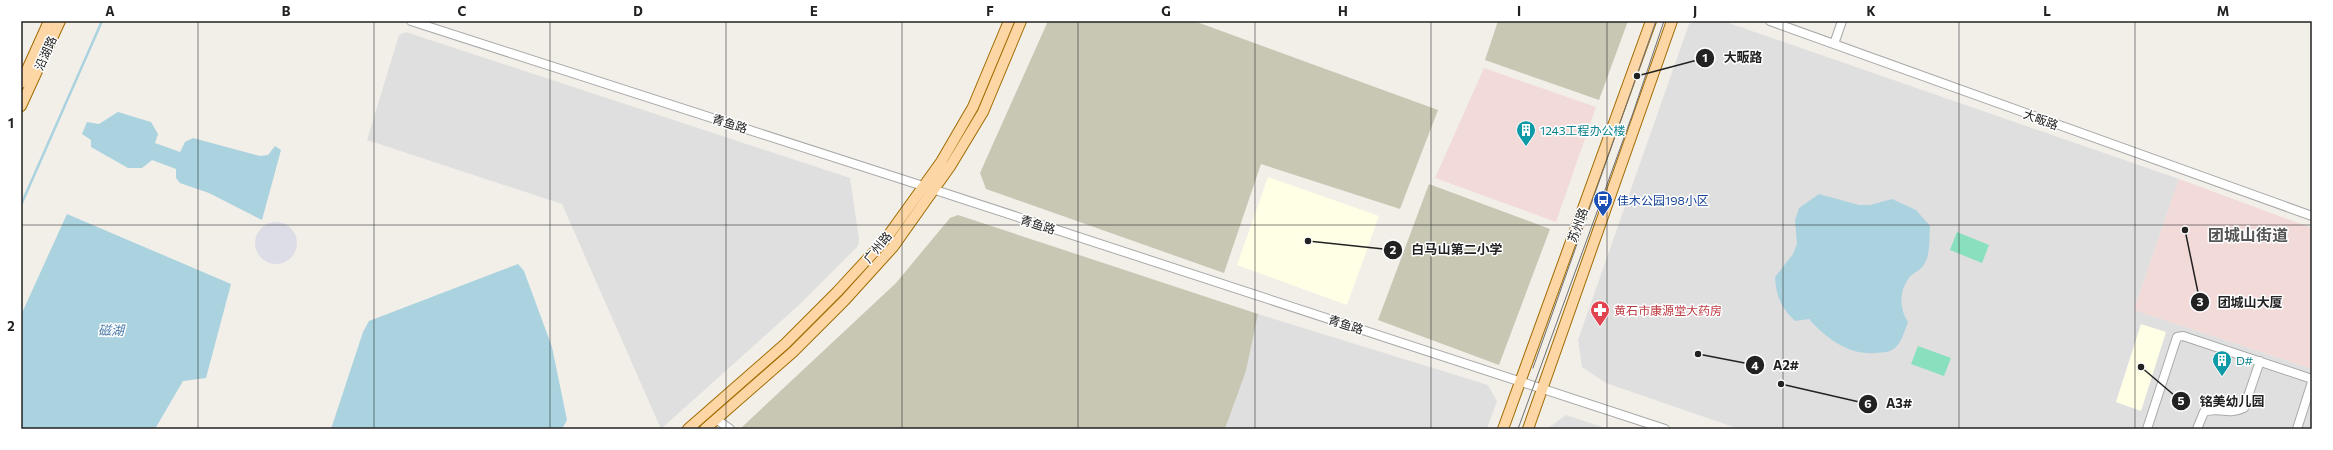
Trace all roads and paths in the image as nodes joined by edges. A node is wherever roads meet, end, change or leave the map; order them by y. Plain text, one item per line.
1 (49, 21) edge
2 (60, 21) edge
3 (411, 21) edge
4 (1009, 21) edge
5 (1020, 21) edge
6 (1651, 21) edge
7 (1672, 21) edge
8 (1770, 21) edge
9 (1842, 21) edge
10 (1834, 44) junction
11 (21, 83) edge
12 (21, 106) edge
13 (923, 186) junction
14 (934, 189) junction
15 (2312, 216) edge
16 (2260, 361) junction
17 (2312, 379) edge
18 (1520, 381) junction
19 (2312, 382) edge
20 (1542, 388) junction
21 (716, 419) junction
22 (688, 429) edge
23 (705, 429) edge
24 (730, 429) edge
25 (1503, 429) edge
26 (1528, 429) edge
27 (1665, 429) edge
28 (2147, 429) edge
29 (2197, 429) edge
30 (2297, 429) edge

1 - 11 main road, 沿湖路
2 - 12 main road, 沿湖路
3 - 13 street, 青鱼路
4 - 13 main road, 广州路
5 - 14 main road, 广州路
6 - 18 main road, 苏州路
7 - 20 main road, 苏州路
8 - 10 street, 大畈路
9 - 10 street
10 - 15 street, 大畈路
13 - 14 street, 青鱼路
13 - 22 main road, 广州路
14 - 18 street, 青鱼路
14 - 21 main road, 广州路
16 - 17 street
16 - 28 street
16 - 29 street
18 - 20 street, 青鱼路
18 - 25 main road, 苏州路
19 - 30 street
20 - 26 main road, 苏州路
20 - 27 street, 青鱼路
21 - 23 main road, 广州路
21 - 24 street

